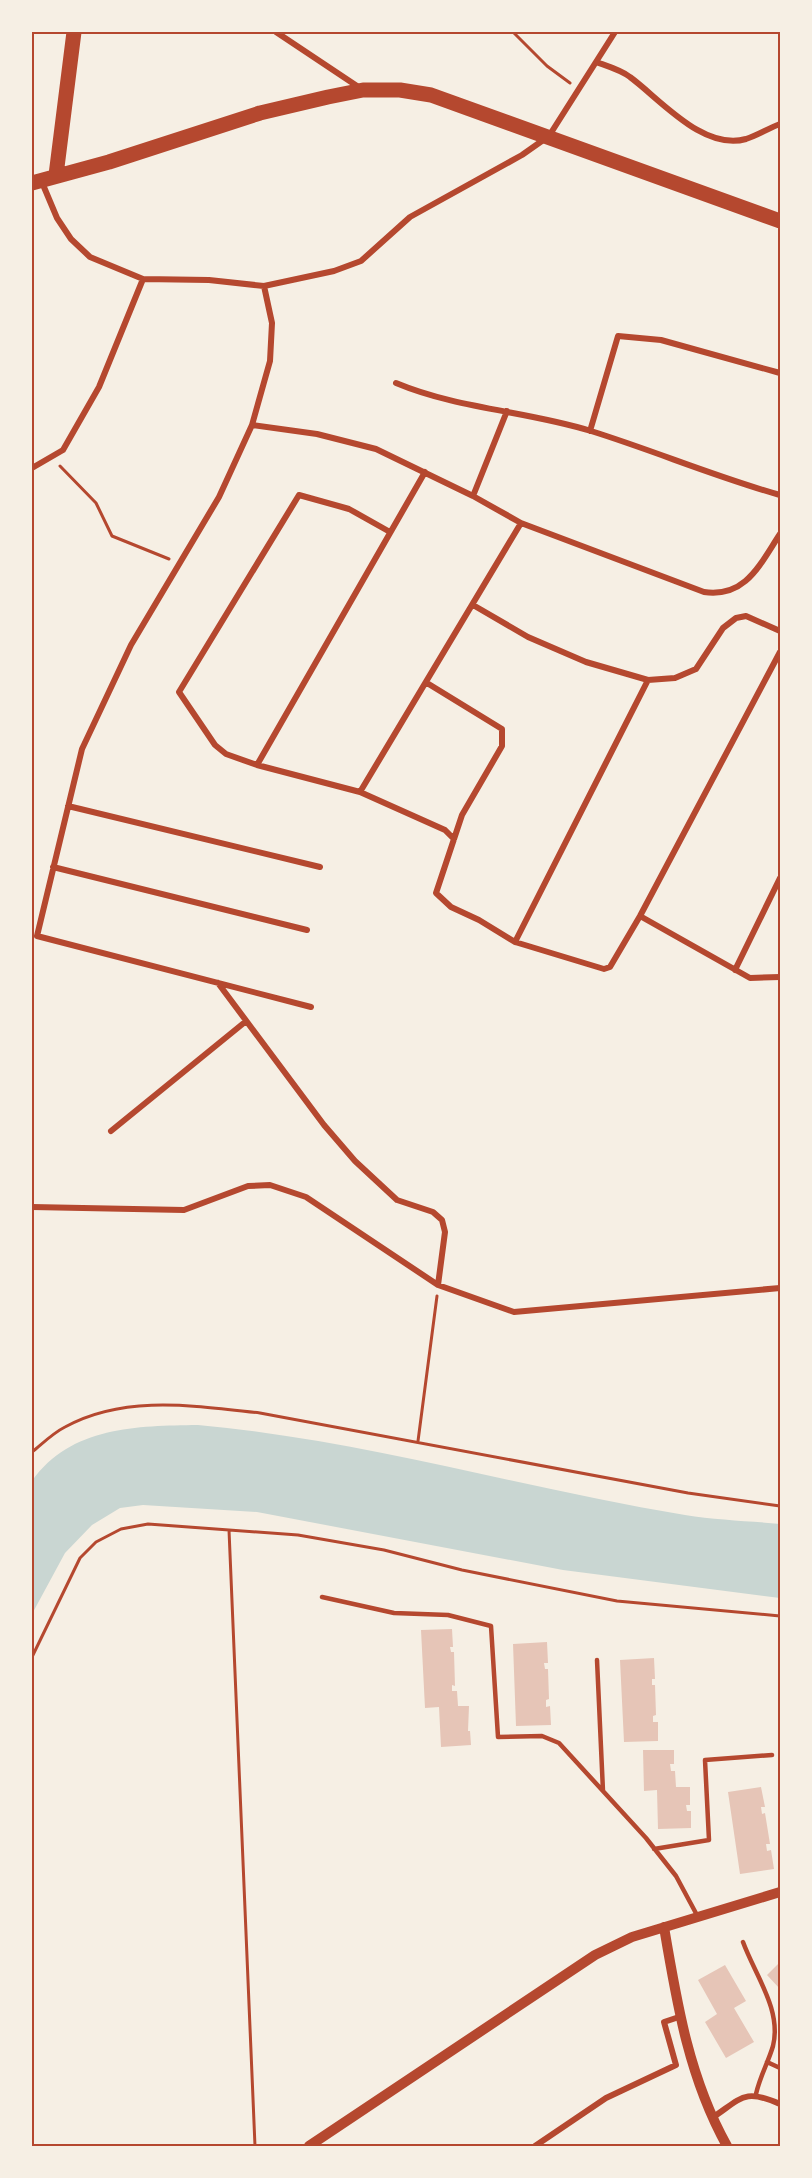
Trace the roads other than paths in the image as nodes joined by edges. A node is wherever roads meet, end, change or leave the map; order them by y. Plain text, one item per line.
1 (74, 32) edge
2 (276, 32) edge
3 (615, 32) edge
4 (596, 62) junction
5 (363, 90) junction
6 (780, 124) edge
7 (549, 136) junction
8 (56, 175) junction
9 (36, 182) edge
10 (780, 221) edge
11 (143, 279) junction
12 (264, 286) junction
13 (780, 373) edge
14 (396, 383) dead end
15 (507, 411) junction
16 (252, 426) junction
17 (590, 431) junction
18 (32, 468) edge
19 (425, 472) junction
20 (780, 495) edge
21 (473, 496) junction
22 (521, 523) junction
23 (390, 532) junction
24 (780, 534) edge
25 (473, 605) junction
26 (780, 631) edge
27 (780, 652) edge
28 (648, 680) junction
29 (426, 683) junction
30 (257, 765) junction
31 (360, 792) junction
32 (68, 806) junction
33 (454, 838) junction
34 (53, 867) junction
35 (320, 867) dead end
36 (780, 878) edge
37 (640, 916) junction
38 (307, 930) dead end
39 (34, 934) edge
40 (515, 942) junction
41 (735, 970) junction
42 (780, 977) edge
43 (217, 982) junction
44 (311, 1006) dead end
45 (245, 1022) junction
46 (111, 1131) dead end
47 (32, 1208) edge
48 (438, 1285) junction
49 (780, 1288) edge
50 (322, 1597) dead end
51 (597, 1660) dead end
52 (772, 1755) dead end
53 (603, 1791) junction
54 (654, 1849) junction
55 (780, 1892) edge
56 (698, 1917) junction
57 (664, 1927) junction
58 (743, 1942) dead end
59 (679, 2017) junction
60 (780, 2029) edge
61 (775, 2034) junction
62 (767, 2062) junction
63 (780, 2068) edge
64 (756, 2094) junction
65 (780, 2104) edge
66 (711, 2118) junction
67 (309, 2146) edge
68 (535, 2146) edge
69 (727, 2146) edge

1 - 8 main road
2 - 5 street
3 - 4 street
4 - 6 street
4 - 7 street
5 - 7 main road
5 - 8 main road
7 - 10 main road
7 - 12 street
8 - 9 main road
9 - 11 street
11 - 12 street
11 - 18 street
12 - 16 street
13 - 17 street
14 - 15 street
15 - 17 street
15 - 21 street
16 - 19 street
16 - 32 street
17 - 20 street
19 - 21 street
19 - 23 street
21 - 22 street
22 - 24 street
22 - 25 street
23 - 30 street
23 - 30 street
25 - 28 street
25 - 29 street
26 - 28 street
27 - 37 street
28 - 40 street
29 - 31 street
29 - 33 street
30 - 31 street
31 - 33 street
32 - 34 street
32 - 35 street
33 - 40 street
34 - 38 street
34 - 39 street
36 - 41 street
37 - 40 street
37 - 41 street
39 - 43 street
41 - 42 street
43 - 44 street
43 - 45 street
45 - 46 street
45 - 48 street
47 - 48 street
48 - 49 street
50 - 53 lane
51 - 53 lane
52 - 54 lane
53 - 54 lane
54 - 56 lane
55 - 56 street
56 - 57 street
57 - 59 street
57 - 67 street
58 - 61 lane
59 - 66 street
59 - 68 street
60 - 61 lane
61 - 62 lane
62 - 63 lane
62 - 64 lane
64 - 65 street
64 - 66 street
66 - 69 street

